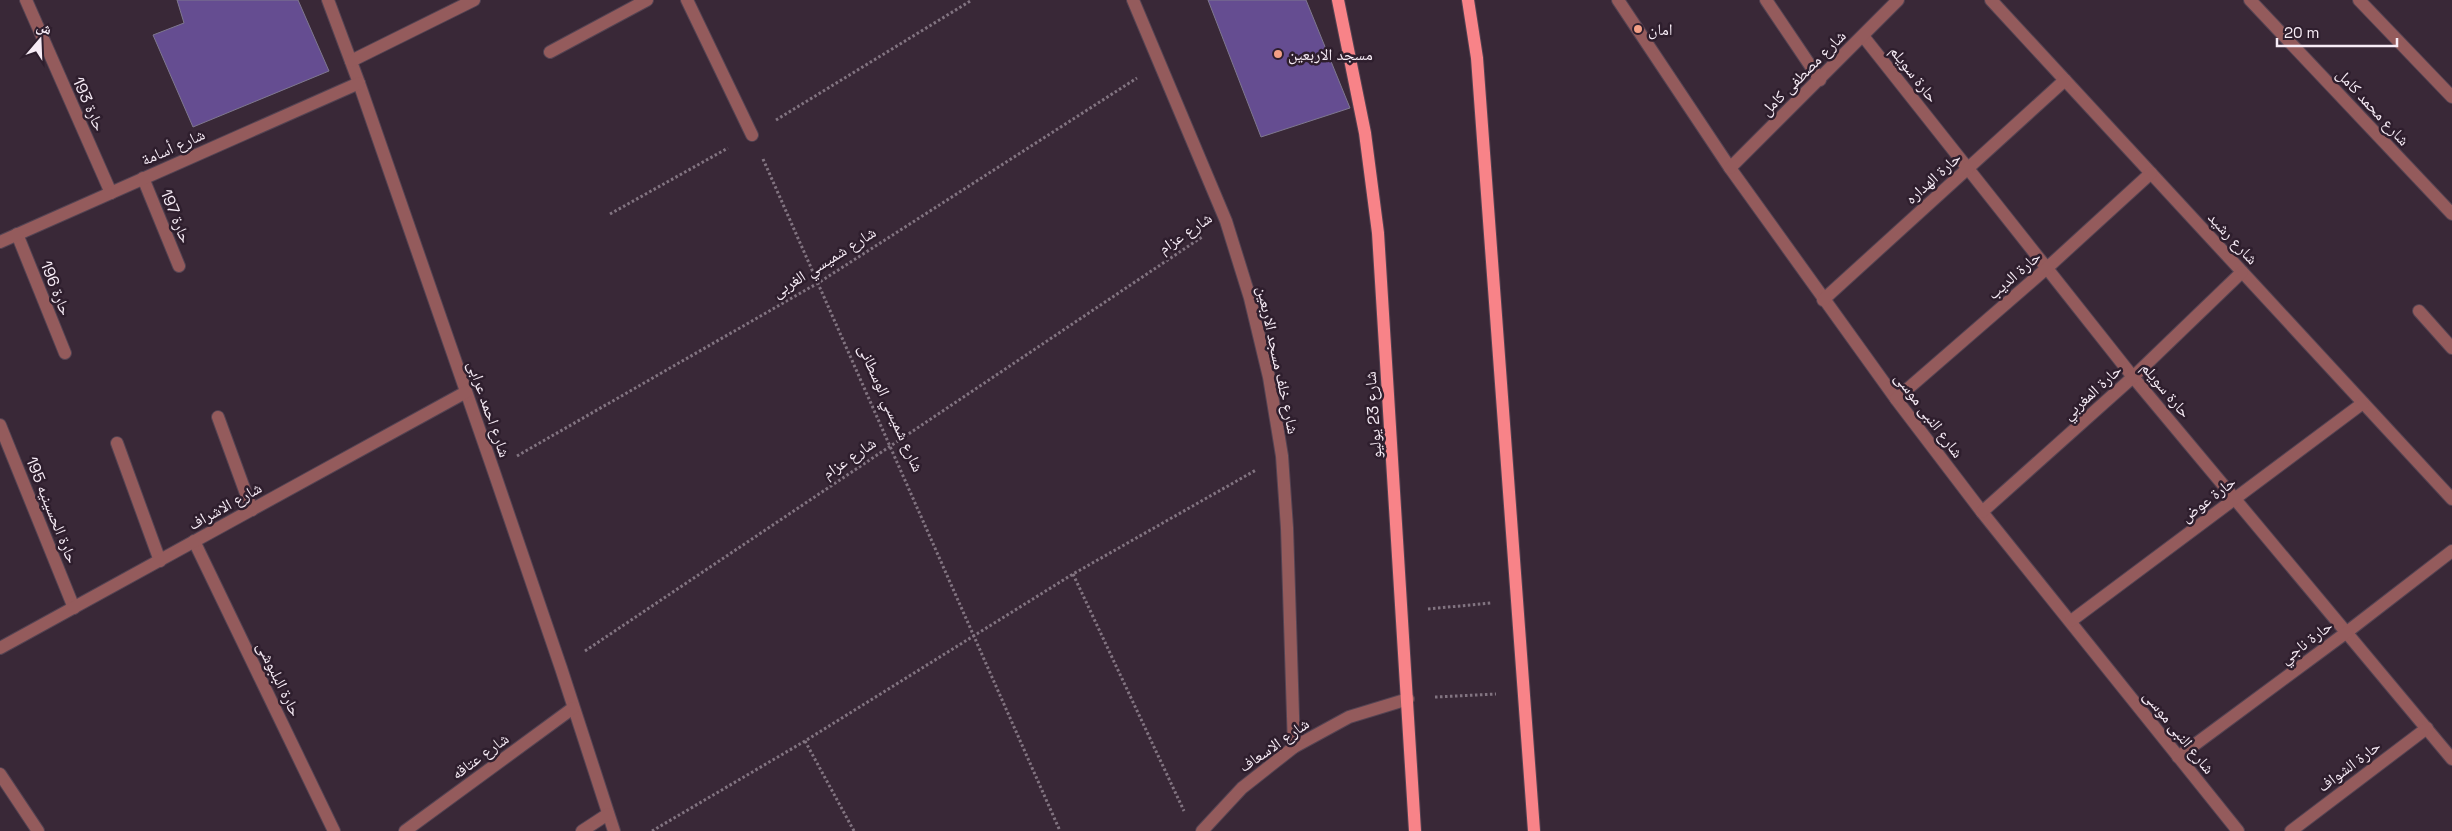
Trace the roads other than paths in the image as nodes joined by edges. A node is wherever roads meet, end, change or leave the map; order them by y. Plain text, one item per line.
1 (26, 0) edge
2 (328, 0) edge
3 (474, 0) edge
4 (647, 0) edge
5 (687, 0) edge
6 (1133, 0) edge
7 (1338, 0) edge
8 (1468, 0) edge
9 (1618, 0) edge
10 (1766, 0) edge
11 (1898, 0) edge
12 (1991, 0) edge
13 (2250, 0) edge
14 (2359, 0) edge
15 (1863, 36) junction
16 (550, 52) dead end
17 (351, 61) junction
18 (1820, 80) junction
19 (2065, 80) junction
20 (360, 83) junction
21 (2452, 97) edge
22 (752, 135) road end
23 (1730, 168) junction
24 (1967, 168) junction
25 (2151, 173) junction
26 (143, 178) junction
27 (110, 193) junction
28 (2452, 214) edge
29 (17, 234) junction
30 (0, 242) edge
31 (179, 266) dead end
32 (2047, 268) junction
33 (2242, 272) junction
34 (1823, 300) junction
35 (2419, 311) dead end
36 (2452, 348) edge
37 (65, 353) dead end
38 (2133, 377) junction
39 (466, 392) junction
40 (1896, 399) junction
41 (2363, 403) junction
42 (218, 417) dead end
43 (0, 425) edge
44 (117, 443) dead end
45 (2236, 498) junction
46 (2452, 499) edge
47 (252, 510) junction
48 (1982, 512) junction
49 (194, 541) junction
50 (2452, 551) edge
51 (160, 561) junction
52 (74, 608) junction
53 (2071, 621) junction
54 (2347, 632) junction
55 (0, 648) edge
56 (1408, 699) junction
57 (573, 708) junction
58 (2427, 728) junction
59 (1294, 747) junction
60 (2178, 757) junction
61 (2452, 759) edge
62 (0, 774) edge
63 (608, 814) junction
64 (38, 831) edge
65 (334, 831) edge
66 (405, 831) edge
67 (582, 831) edge
68 (614, 831) edge
69 (1202, 831) edge
70 (1415, 831) edge
71 (1534, 831) edge
72 (2238, 831) edge
73 (2291, 831) edge

1 - 27 street, حارة 193
2 - 17 street, شارع احمد عرابى
3 - 17 street
4 - 16 street
5 - 22 street
6 - 59 street, شارع خلف مسجد الاربعين
7 - 56 main road, شارع 23 يوليو
8 - 71 main road
9 - 23 street, شارع النبى موسى
10 - 18 street
11 - 15 street, شارع مصطفى كامل
12 - 19 street, شارع رشيد
13 - 28 street, شارع محمد كامل
14 - 21 street
15 - 18 street, شارع مصطفى كامل
15 - 24 street, حارة سويلم
17 - 20 street, شارع احمد عرابى
18 - 23 street, شارع مصطفى كامل
19 - 24 street, حارة الهداره
19 - 25 street, شارع رشيد
20 - 26 street, شارع أسامة
20 - 39 street, شارع احمد عرابى
23 - 34 street, شارع النبى موسى
24 - 32 street, حارة سويلم
24 - 34 street, حارة الهداره
25 - 32 street, حارة الديب
25 - 33 street, شارع رشيد
26 - 27 street, شارع أسامة
26 - 31 street, حارة 197
27 - 29 street, شارع أسامة
29 - 30 street, شارع أسامة
29 - 37 street, حارة 196
32 - 38 street, حارة سويلم
32 - 40 street, حارة الديب
33 - 38 street, حارة المغربي
33 - 41 street, شارع رشيد
34 - 40 street, شارع النبى موسى
35 - 36 street
38 - 45 street, حارة سويلم
38 - 48 street, حارة المغربي
39 - 47 street, شارع الاشراف
39 - 57 street, شارع احمد عرابى
40 - 48 street, شارع النبى موسى
41 - 45 street, حارة عوض
41 - 46 street, شارع رشيد
42 - 47 street
43 - 52 street, حارة الحسينيه 195
44 - 51 street
45 - 53 street, حارة عوض
45 - 54 street, حارة سويلم
47 - 49 street, شارع الاشراف
48 - 53 street, شارع النبى موسى
49 - 51 street, شارع الاشراف
49 - 65 street, حارة البلبوشى
50 - 54 street, حارة ناجي
51 - 52 street, شارع الاشراف
52 - 55 street, شارع الاشراف
53 - 60 street, شارع النبى موسى
54 - 58 street, حارة سويلم
54 - 60 street, حارة ناجي
56 - 59 street, شارع الاسعاف
56 - 70 main road, شارع 23 يوليو
57 - 63 street, شارع احمد عرابى
57 - 66 street, شارع عتاقه
58 - 61 street, حارة سويلم
58 - 73 street, حارة الشواف
59 - 69 street, شارع الاسعاف
60 - 72 street, شارع النبى موسى
62 - 64 street
63 - 67 street
63 - 68 street, شارع احمد عرابى

